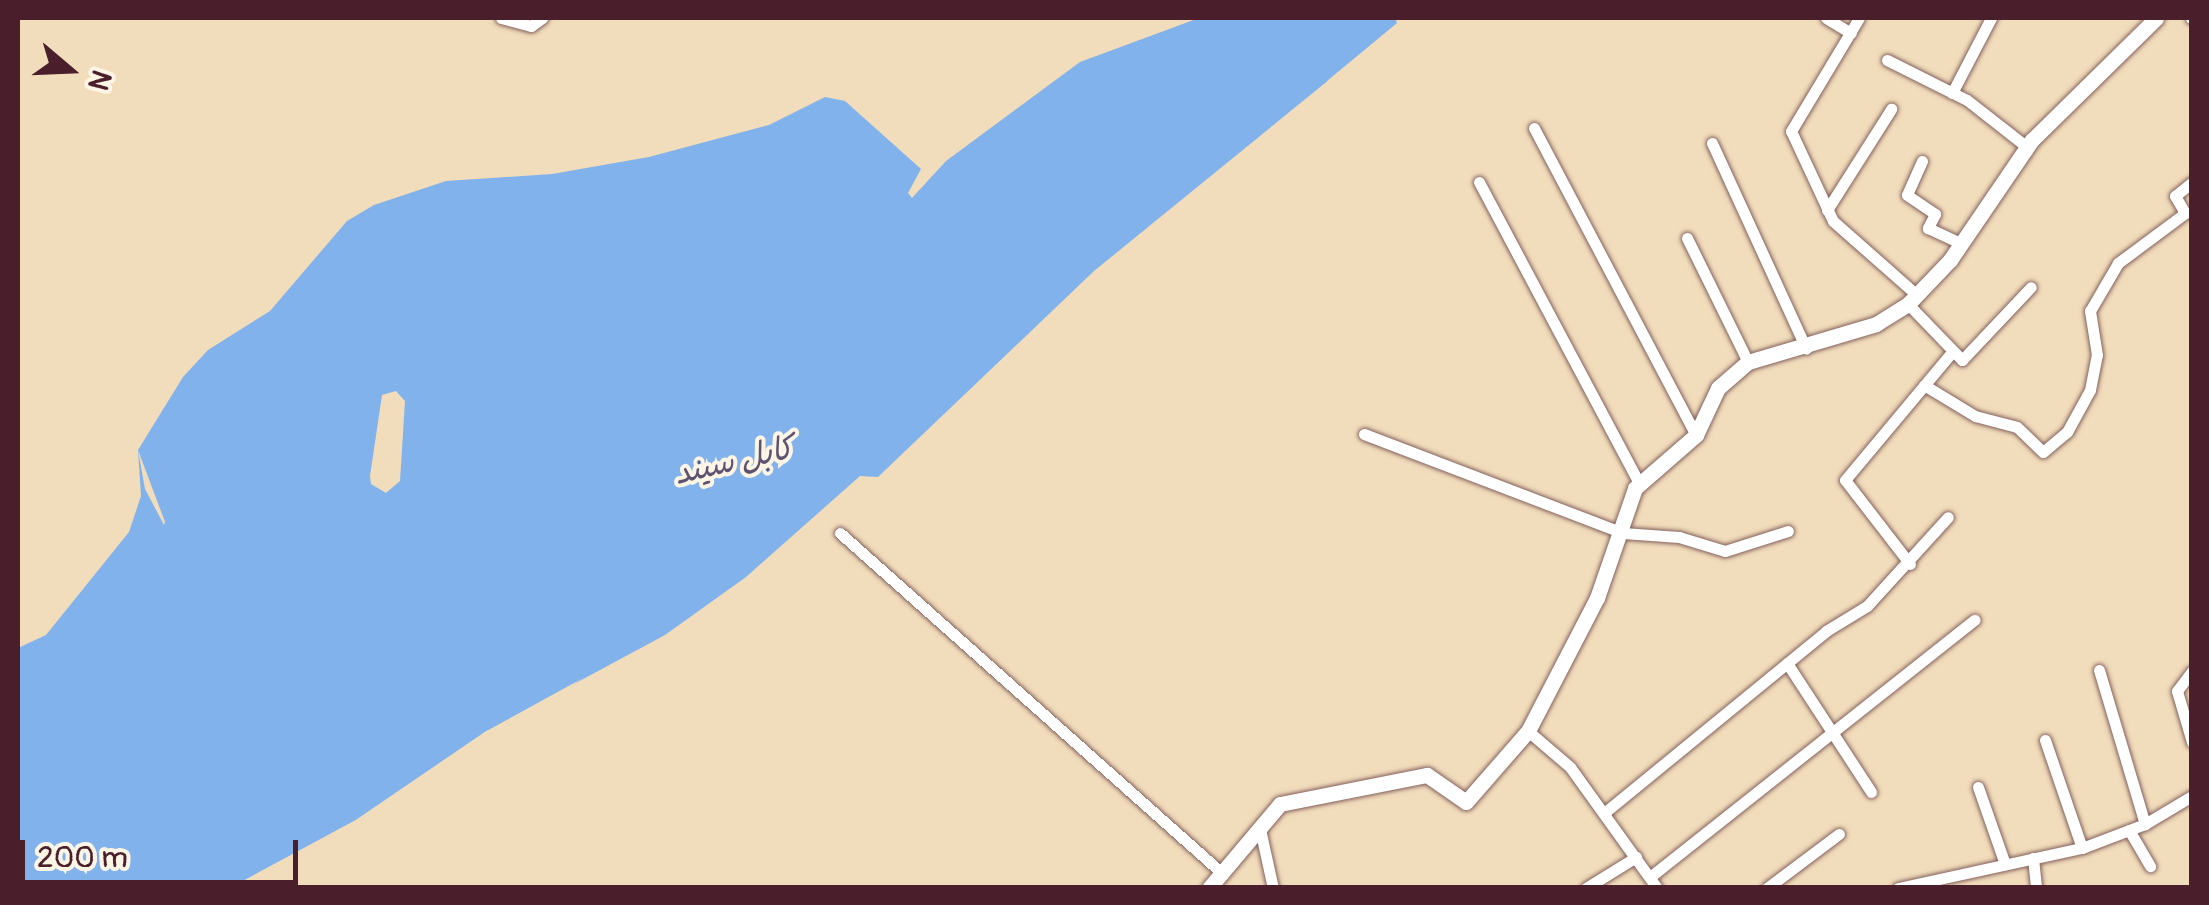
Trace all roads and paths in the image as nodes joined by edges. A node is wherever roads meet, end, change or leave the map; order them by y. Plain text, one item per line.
1 (501, 18) edge
2 (542, 18) edge
3 (1826, 18) edge
4 (1859, 18) edge
5 (1991, 18) edge
6 (2147, 21) edge
7 (1851, 34) junction
8 (1887, 60) dead end
9 (1952, 92) junction
10 (1891, 109) dead end
11 (1534, 128) dead end
12 (1712, 143) dead end
13 (2027, 147) junction
14 (1922, 161) dead end
15 (1479, 182) dead end
16 (2192, 182) edge
17 (1827, 210) junction
18 (1687, 238) dead end
19 (1960, 244) junction
20 (2032, 288) dead end
21 (1913, 300) junction
22 (1806, 348) junction
23 (1953, 350) junction
24 (1748, 362) junction
25 (1924, 385) junction
26 (1364, 434) dead end
27 (1696, 435) junction
28 (1639, 483) junction
29 (1948, 517) dead end
30 (1788, 531) dead end
31 (840, 533) dead end
32 (1623, 533) junction
33 (1910, 564) junction
34 (1974, 620) dead end
35 (1787, 662) junction
36 (2099, 670) dead end
37 (2192, 671) edge
38 (1528, 732) junction
39 (1832, 732) junction
40 (2044, 740) dead end
41 (2192, 742) edge
42 (1978, 787) dead end
43 (1871, 792) dead end
44 (2192, 796) edge
45 (1604, 813) junction
46 (2145, 824) junction
47 (1260, 829) junction
48 (2129, 830) junction
49 (1839, 834) dead end
50 (2082, 848) junction
51 (1636, 857) junction
52 (2033, 858) junction
53 (2005, 864) junction
54 (2150, 866) dead end
55 (1223, 874) junction
56 (1959, 874) junction
57 (1654, 882) edge
58 (1209, 888) edge
59 (1273, 888) edge
60 (1586, 888) edge
61 (1767, 888) edge
62 (1898, 888) edge
63 (1963, 888) edge
64 (2036, 888) edge

1 - 2 street
3 - 7 street
4 - 7 street
5 - 9 street
6 - 13 street
7 - 17 street
8 - 9 street
9 - 13 street
10 - 17 street
11 - 27 street
12 - 22 street
13 - 19 street
14 - 19 street
15 - 28 street
16 - 25 street
17 - 21 street
18 - 24 street
19 - 21 street
20 - 23 street
21 - 22 street
21 - 23 street
22 - 24 street
23 - 25 street
24 - 27 street
25 - 33 street
26 - 32 street
27 - 28 street
28 - 32 street
29 - 33 street
30 - 32 street
31 - 55 street
32 - 38 street
33 - 35 street
34 - 39 street
35 - 39 street
35 - 45 street
36 - 46 street
37 - 41 street
38 - 45 street
38 - 47 street
39 - 43 street
39 - 57 street
40 - 50 street
42 - 53 street
44 - 46 street
45 - 51 street
46 - 48 street
47 - 55 street
47 - 59 street
48 - 50 street
48 - 54 street
49 - 61 street
50 - 52 street
51 - 57 street
51 - 60 street
52 - 53 street
52 - 64 street
53 - 56 street
55 - 58 street
56 - 62 street
56 - 63 street

